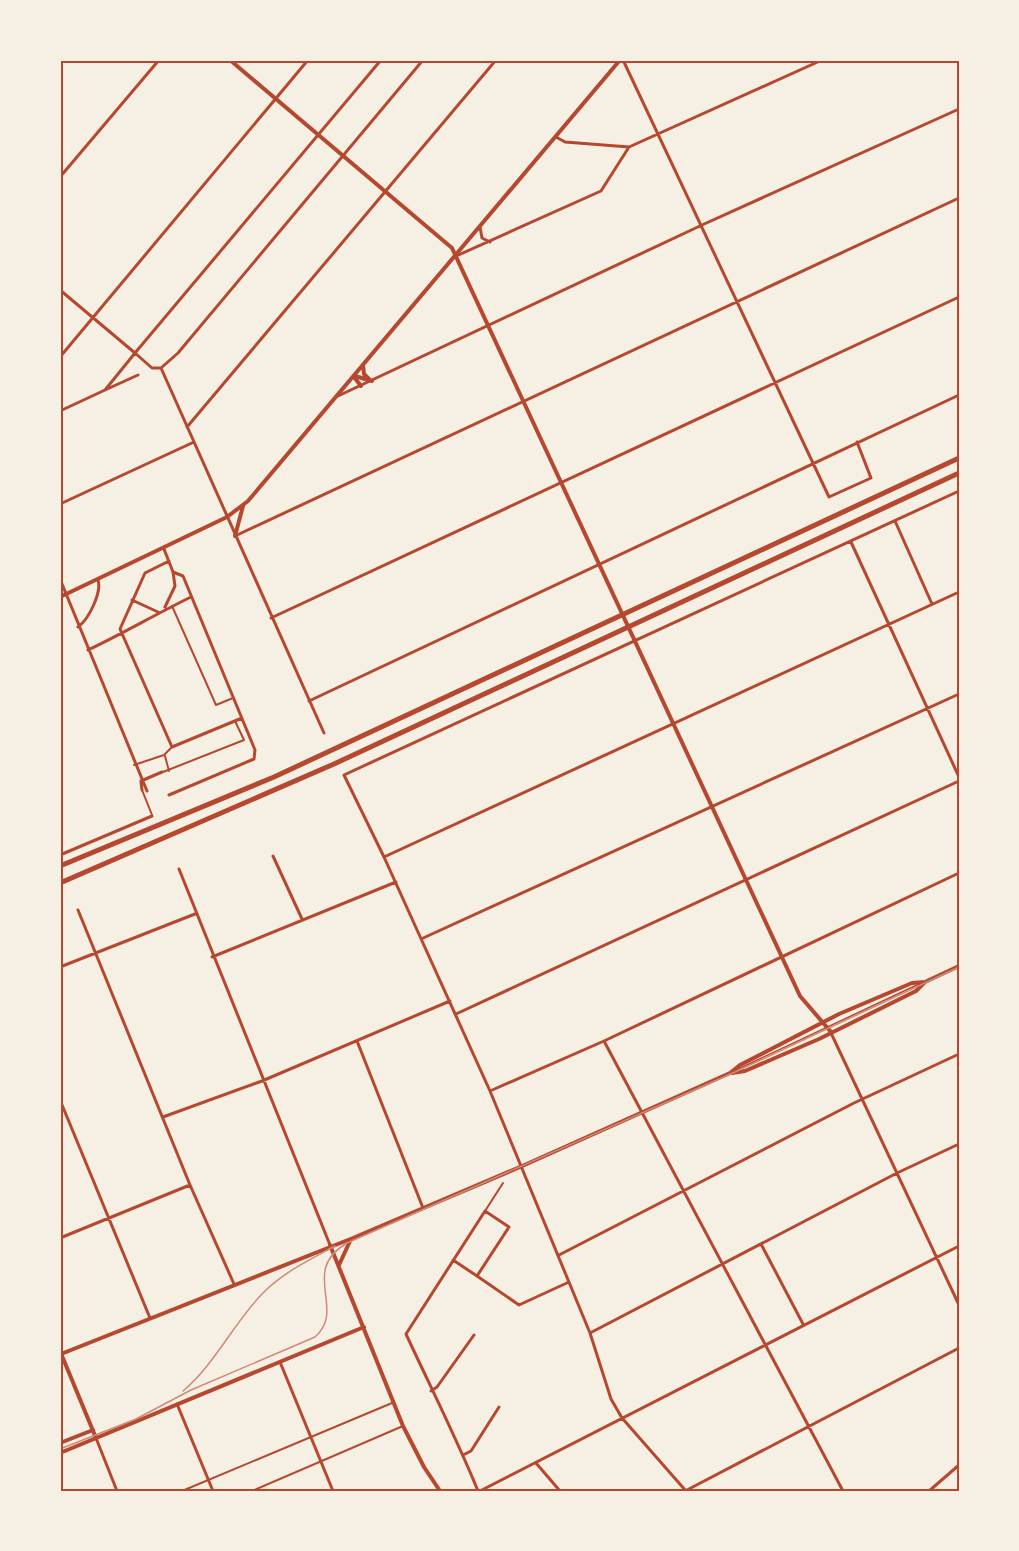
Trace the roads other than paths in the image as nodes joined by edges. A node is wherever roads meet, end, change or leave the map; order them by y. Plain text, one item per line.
1 (159, 60) edge
2 (230, 60) edge
3 (308, 60) edge
4 (381, 60) edge
5 (423, 60) edge
6 (496, 60) edge
7 (622, 60) edge
8 (822, 60) edge
9 (276, 99) junction
10 (959, 109) edge
11 (660, 133) junction
12 (318, 135) junction
13 (556, 137) junction
14 (629, 147) junction
15 (343, 155) junction
16 (60, 177) edge
17 (386, 192) junction
18 (959, 198) edge
19 (702, 225) junction
20 (480, 227) junction
21 (490, 242) junction
22 (456, 256) junction
23 (60, 290) edge
24 (959, 297) edge
25 (737, 302) junction
26 (93, 318) junction
27 (488, 326) junction
28 (135, 353) junction
29 (60, 357) edge
30 (363, 365) junction
31 (161, 368) junction
32 (138, 375) dead end
33 (354, 376) junction
34 (371, 380) junction
35 (775, 384) junction
36 (361, 386) junction
37 (105, 390) junction
38 (959, 395) edge
39 (338, 396) junction
40 (525, 401) junction
41 (60, 411) edge
42 (187, 427) junction
43 (194, 442) junction
44 (857, 442) junction
45 (959, 458) edge
46 (814, 462) junction
47 (959, 473) edge
48 (562, 482) junction
49 (959, 491) edge
50 (60, 504) edge
51 (244, 505) junction
52 (227, 517) junction
53 (895, 521) junction
54 (235, 536) junction
55 (851, 542) junction
56 (164, 549) junction
57 (170, 561) junction
58 (599, 563) junction
59 (173, 572) junction
60 (60, 579) edge
61 (98, 580) junction
62 (959, 592) edge
63 (66, 594) junction
64 (60, 597) edge
65 (191, 597) junction
66 (132, 600) junction
67 (932, 604) junction
68 (172, 606) junction
69 (165, 609) junction
70 (158, 612) junction
71 (624, 613) junction
72 (271, 618) junction
73 (889, 625) junction
74 (78, 627) junction
75 (630, 627) junction
76 (122, 635) junction
77 (637, 641) junction
78 (88, 650) junction
79 (959, 694) edge
80 (233, 698) junction
81 (309, 701) junction
82 (927, 708) junction
83 (242, 718) junction
84 (235, 721) junction
85 (674, 724) junction
86 (324, 733) dead end
87 (171, 747) junction
88 (164, 755) junction
89 (134, 765) junction
90 (170, 771) junction
91 (162, 772) joint
92 (959, 779) edge
93 (141, 781) junction
94 (142, 790) joint
95 (147, 791) dead end
96 (169, 795) dead end
97 (712, 808) junction
98 (152, 816) joint
99 (60, 855) edge
100 (273, 856) dead end
101 (384, 857) junction
102 (60, 866) edge
103 (179, 869) dead end
104 (959, 873) edge
105 (746, 880) junction
106 (60, 882) edge
107 (396, 882) junction
108 (78, 910) dead end
109 (195, 914) junction
110 (302, 919) junction
111 (421, 939) junction
112 (97, 952) junction
113 (212, 957) junction
114 (782, 957) junction
115 (959, 966) edge
116 (60, 967) edge
117 (925, 982) junction
118 (450, 1001) junction
119 (456, 1014) junction
120 (824, 1025) junction
121 (831, 1032) junction
122 (357, 1041) junction
123 (604, 1041) junction
124 (959, 1054) edge
125 (730, 1073) junction
126 (262, 1081) junction
127 (490, 1091) junction
128 (862, 1099) junction
129 (60, 1100) edge
130 (642, 1112) junction
131 (163, 1117) junction
132 (959, 1144) edge
133 (520, 1167) junction
134 (897, 1173) junction
135 (503, 1183) dead end
136 (190, 1185) junction
137 (684, 1192) junction
138 (423, 1208) junction
139 (485, 1211) junction
140 (108, 1219) junction
141 (60, 1238) edge
142 (351, 1239) junction
143 (761, 1244) junction
144 (330, 1245) junction
145 (959, 1245) edge
146 (559, 1255) junction
147 (936, 1257) junction
148 (453, 1260) junction
149 (723, 1264) junction
150 (339, 1266) junction
151 (477, 1276) junction
152 (570, 1282) junction
153 (234, 1284) junction
154 (959, 1305) edge
155 (150, 1318) junction
156 (803, 1324) junction
157 (364, 1327) junction
158 (590, 1333) junction
159 (474, 1335) dead end
160 (766, 1344) junction
161 (959, 1348) edge
162 (61, 1352) edge
163 (280, 1361) junction
164 (431, 1391) junction
165 (394, 1402) junction
166 (177, 1404) junction
167 (499, 1407) dead end
168 (622, 1418) junction
169 (403, 1426) junction
170 (810, 1427) junction
171 (93, 1430) junction
172 (96, 1438) junction
173 (311, 1439) junction
174 (60, 1443) edge
175 (60, 1453) edge
176 (464, 1455) junction
177 (320, 1461) junction
178 (536, 1463) junction
179 (959, 1465) edge
180 (208, 1480) junction
181 (117, 1491) edge
182 (182, 1491) edge
183 (213, 1491) edge
184 (252, 1491) edge
185 (333, 1491) edge
186 (440, 1491) edge
187 (479, 1491) edge
188 (560, 1491) edge
189 (686, 1491) edge
190 (843, 1491) edge
191 (929, 1491) edge

1 - 16 street
2 - 9 street
3 - 9 street
4 - 12 street
5 - 15 street
6 - 17 street
7 - 11 street
7 - 13 street
8 - 11 street
9 - 12 street
9 - 26 street
10 - 19 street
11 - 14 street
11 - 19 street
12 - 15 street
12 - 28 street
13 - 14 street
13 - 20 street
14 - 21 street
15 - 17 street
15 - 31 street
17 - 22 street
17 - 42 street
18 - 25 street
19 - 25 street
19 - 27 street
20 - 21 street
20 - 22 street
21 - 22 street
22 - 27 street
22 - 30 street
23 - 26 street
24 - 35 street
25 - 35 street
25 - 40 street
26 - 28 street
26 - 29 street
27 - 34 street
27 - 40 street
28 - 31 street
28 - 37 street
30 - 33 street
30 - 34 street
31 - 42 street
32 - 37 street
33 - 34 street
33 - 36 street
33 - 39 street
34 - 36 street
35 - 46 street
35 - 48 street
36 - 39 street
37 - 41 street
38 - 44 street
39 - 51 street
40 - 48 street
40 - 54 street
42 - 43 street
43 - 50 street
43 - 52 street
44 - 46 street
44 - 46 street
45 - 71 main road
46 - 58 street
47 - 75 main road
48 - 58 street
48 - 72 street
49 - 53 street
51 - 52 street
51 - 54 street
52 - 54 street
52 - 56 street
53 - 55 street
53 - 67 street
54 - 72 street
55 - 73 street
55 - 77 street
56 - 57 street
56 - 61 street
57 - 59 street
57 - 66 street
58 - 71 street
58 - 81 street
59 - 65 street
59 - 69 street
60 - 63 street
61 - 63 street
61 - 74 street
62 - 67 street
63 - 64 street
63 - 74 street
65 - 68 street
65 - 80 street
66 - 70 street
66 - 76 street
67 - 73 street
68 - 69 street
68 - 80 street
69 - 70 street
70 - 76 street
71 - 75 street
71 - 102 main road
72 - 81 street
73 - 82 street
73 - 85 street
74 - 78 street
75 - 77 street
75 - 106 main road
76 - 78 street
76 - 87 street
77 - 85 street
77 - 101 street
78 - 89 street
79 - 82 street
80 - 83 street
81 - 86 street
82 - 92 street
82 - 97 street
83 - 84 street
83 - 96 street
84 - 87 street
84 - 90 street
85 - 97 street
85 - 101 street
87 - 88 street
88 - 89 street
88 - 90 street
89 - 93 street
90 - 91 street
91 - 93 street
92 - 105 street
93 - 94 street
93 - 95 street
94 - 98 street
97 - 105 street
97 - 111 street
98 - 99 street
100 - 110 street
101 - 107 street
103 - 109 street
104 - 114 street
105 - 114 street
105 - 119 street
107 - 110 street
107 - 111 street
108 - 112 street
109 - 112 street
109 - 113 street
110 - 113 street
111 - 118 street
112 - 116 street
112 - 131 street
113 - 126 street
114 - 120 street
114 - 123 street
115 - 117 street
117 - 120 street
117 - 121 street
118 - 119 street
118 - 122 street
119 - 127 street
120 - 121 street
120 - 125 street
121 - 125 street
121 - 128 street
122 - 126 street
122 - 138 street
123 - 127 street
123 - 130 street
124 - 128 street
125 - 130 street
126 - 131 street
126 - 144 street
127 - 133 street
128 - 134 street
128 - 137 street
129 - 140 street
130 - 133 street
130 - 137 street
131 - 136 street
132 - 134 street
133 - 138 street
133 - 146 street
134 - 143 street
134 - 147 street
135 - 139 street
136 - 140 street
136 - 153 street
137 - 146 street
137 - 149 street
138 - 142 street
139 - 148 street
139 - 151 street
140 - 141 street
140 - 155 street
142 - 144 street
142 - 150 street
143 - 149 street
143 - 156 street
144 - 150 street
144 - 153 street
145 - 147 street
146 - 152 street
147 - 154 street
147 - 156 street
148 - 151 street
148 - 164 street
149 - 158 street
149 - 160 street
150 - 157 street
151 - 152 street
152 - 158 street
153 - 155 street
155 - 162 street
156 - 160 street
157 - 163 street
157 - 165 street
158 - 168 street
159 - 164 street
160 - 168 street
160 - 170 street
161 - 170 street
162 - 171 street
163 - 166 street
163 - 173 street
164 - 176 street
165 - 169 street
165 - 173 street
166 - 172 street
166 - 180 street
167 - 176 street
168 - 178 street
168 - 189 street
169 - 177 street
169 - 186 street
170 - 189 street
170 - 190 street
171 - 172 street
171 - 174 street
172 - 175 street
172 - 181 street
173 - 177 street
173 - 180 street
176 - 187 street
177 - 184 street
177 - 185 street
178 - 187 street
178 - 188 street
179 - 191 street
180 - 182 street
180 - 183 street

